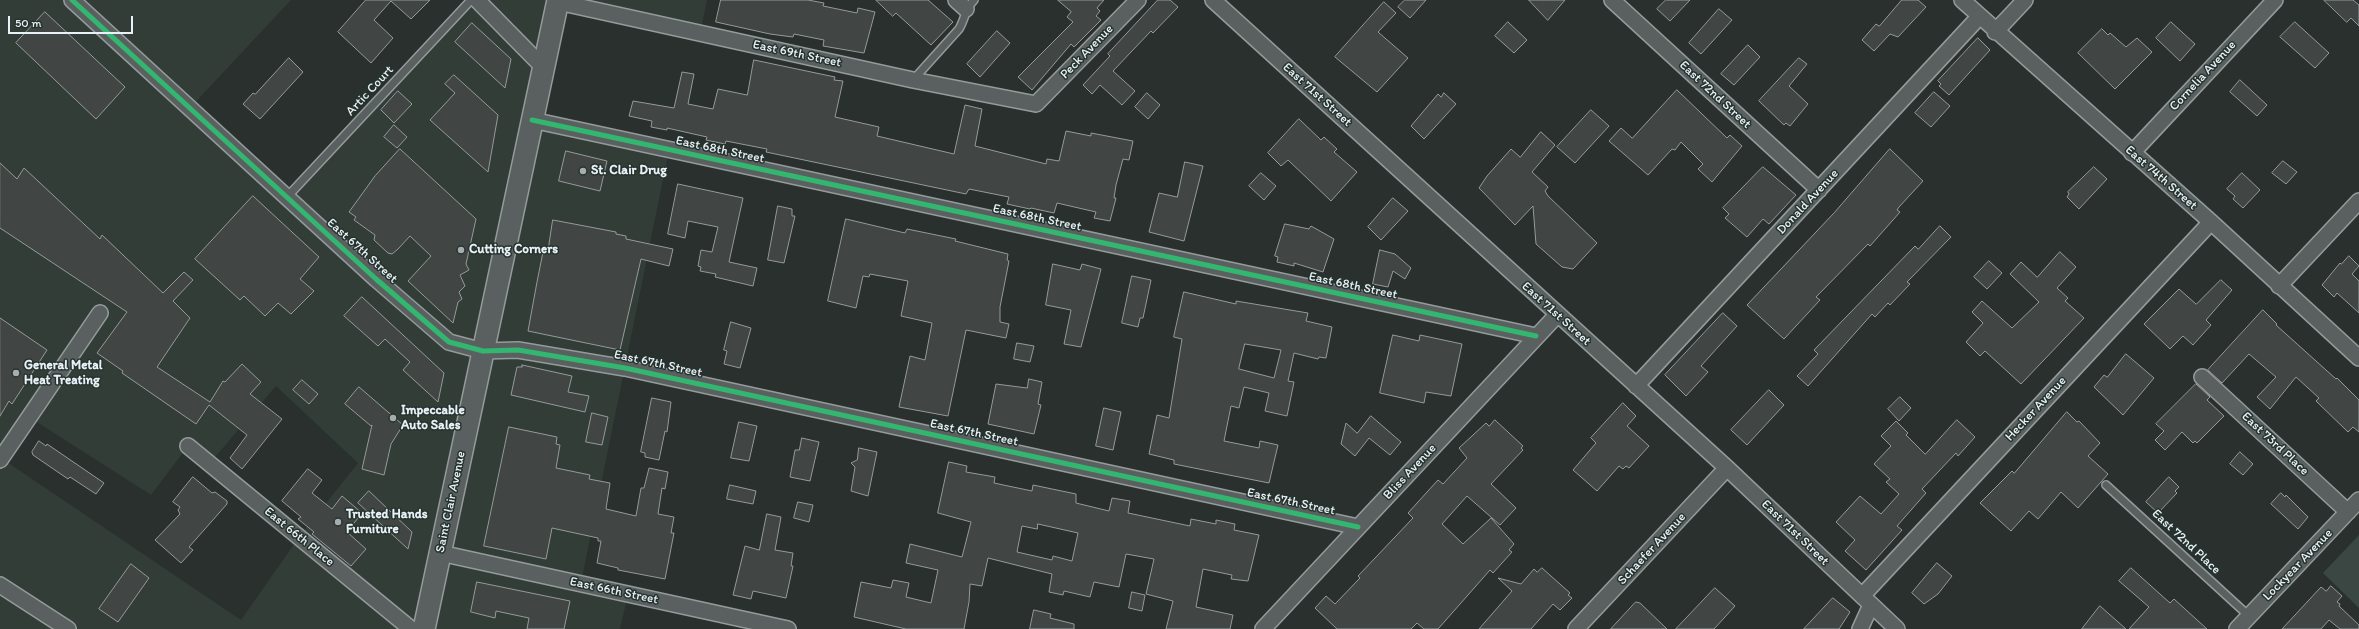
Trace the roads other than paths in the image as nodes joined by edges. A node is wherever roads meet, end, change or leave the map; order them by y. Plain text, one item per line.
1 (72, 0) edge
2 (471, 0) edge
3 (477, 0) edge
4 (1138, 0) edge
5 (1213, 0) edge
6 (1612, 0) edge
7 (1962, 0) edge
8 (2025, 0) edge
9 (2275, 0) edge
10 (558, 1) edge
11 (965, 3) edge
12 (1980, 16) junction
13 (1995, 32) junction
14 (544, 68) junction
15 (913, 80) junction
16 (1036, 104) joint
17 (532, 120) junction
18 (2132, 153) junction
19 (1819, 190) junction
20 (287, 198) junction
21 (2359, 201) edge
22 (2211, 222) junction
23 (2279, 286) junction
24 (100, 313) dead end
25 (1557, 315) junction
26 (1536, 336) junction
27 (483, 351) junction
28 (2359, 358) edge
29 (2202, 377) dead end
30 (1636, 386) junction
31 (188, 446) dead end
32 (0, 460) edge
33 (1727, 468) junction
34 (2106, 484) dead end
35 (2359, 500) edge
36 (2348, 512) junction
37 (1358, 527) junction
38 (440, 553) junction
39 (0, 585) edge
40 (1867, 601) junction
41 (2249, 616) junction
42 (68, 629) edge
43 (411, 629) edge
44 (424, 629) edge
45 (788, 629) edge
46 (1263, 629) edge
47 (1576, 629) edge
48 (1860, 629) edge
49 (1897, 629) edge
50 (2237, 629) edge

1 - 20 street, East 67th Street
2 - 20 lane, Artic Court
3 - 14 street
4 - 16 street, Peck Avenue
5 - 25 street, East 71st Street
6 - 19 street, East 72nd Street
7 - 12 street, East 74th Street
8 - 13 street
9 - 18 street, Cornelia Avenue
10 - 14 main road, Saint Clair Avenue
10 - 15 street, East 69th Street
11 - 15 lane
12 - 13 street, East 74th Street
12 - 19 street, Donald Avenue
13 - 18 street, East 74th Street
14 - 17 main road, Saint Clair Avenue
15 - 16 street, East 69th Street
17 - 26 street, East 68th Street
17 - 27 main road, Saint Clair Avenue
18 - 22 street, East 74th Street
19 - 30 street, Donald Avenue
20 - 27 street, East 67th Street
21 - 23 street
22 - 23 street, East 74th Street
22 - 40 street, Hecker Avenue
23 - 28 street, East 74th Street
24 - 32 street
25 - 26 street, Bliss Avenue
25 - 30 street, East 71st Street
26 - 37 street, Bliss Avenue
27 - 37 street, East 67th Street
27 - 38 main road, Saint Clair Avenue
29 - 36 street, East 73rd Place
30 - 33 street, East 71st Street
31 - 43 street, East 66th Place
33 - 40 street, East 71st Street
33 - 47 street, Schaefer Avenue
34 - 41 lane, East 72nd Place
35 - 36 street, Lockyear Avenue
36 - 41 street, Lockyear Avenue
37 - 46 street, Bliss Avenue
38 - 44 main road, Saint Clair Avenue
38 - 45 street, East 66th Street
39 - 42 street
40 - 48 street, Hecker Avenue
40 - 49 street, East 71st Street
41 - 50 street, Lockyear Avenue

